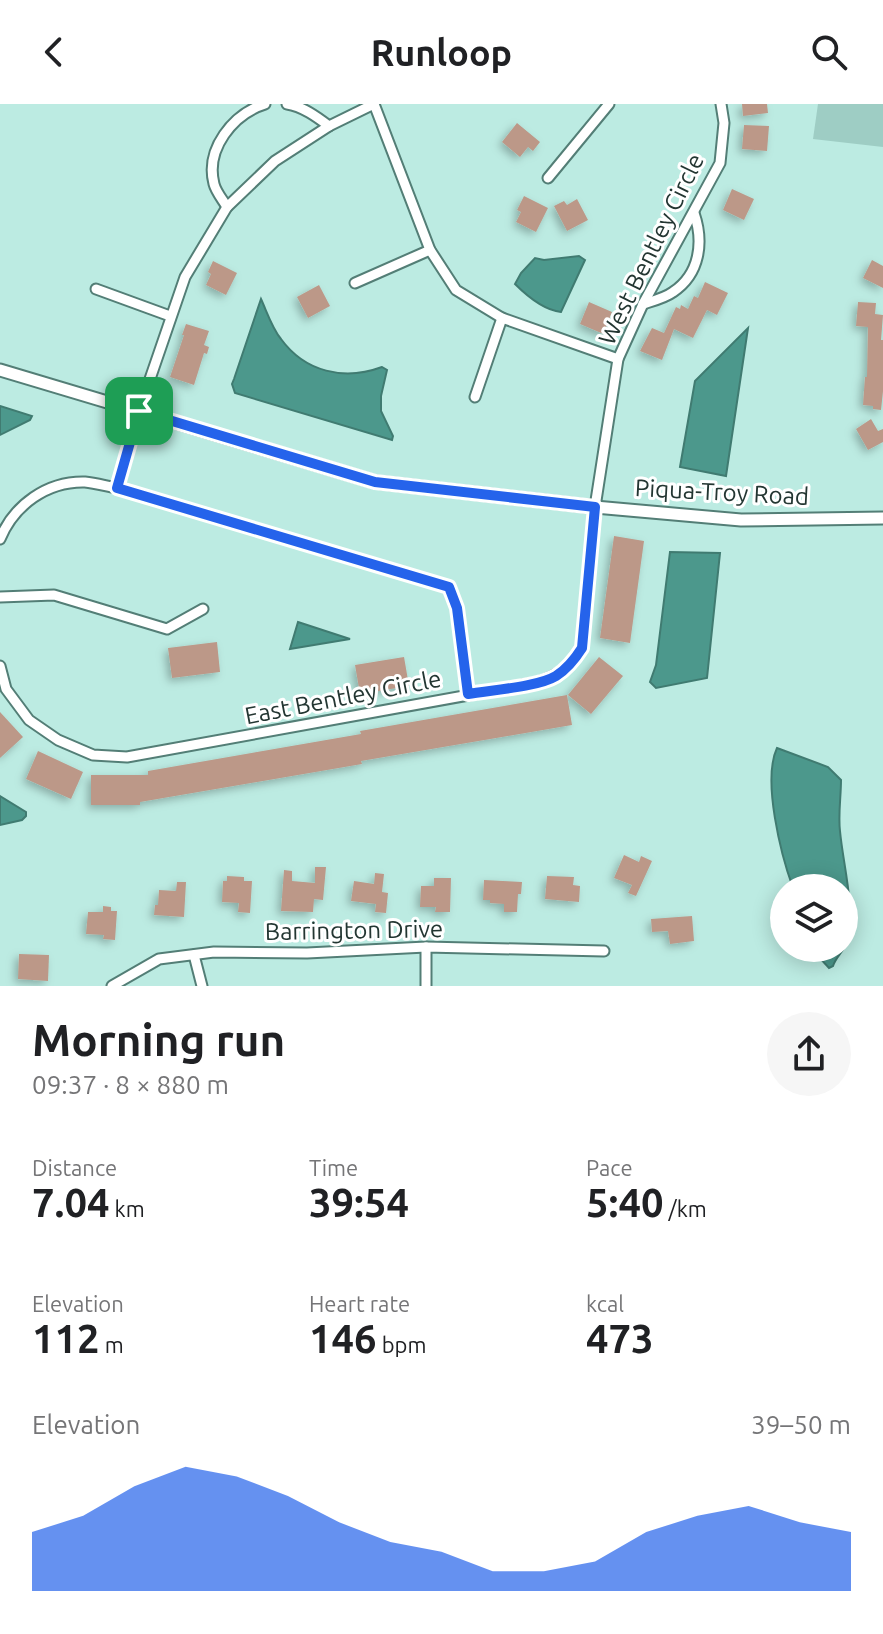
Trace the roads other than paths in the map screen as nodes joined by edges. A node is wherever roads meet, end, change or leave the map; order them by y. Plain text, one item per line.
1 (265, 104) edge
2 (287, 104) edge
3 (374, 104) edge
4 (609, 104) edge
5 (721, 104) edge
6 (329, 126) junction
7 (548, 178) dead end
8 (227, 207) junction
9 (694, 213) junction
10 (430, 250) junction
11 (355, 283) dead end
12 (96, 289) dead end
13 (643, 304) junction
14 (170, 316) junction
15 (502, 318) junction
16 (618, 359) junction
17 (0, 370) edge
18 (475, 397) dead end
19 (139, 411) junction
20 (117, 488) junction
21 (595, 507) junction
22 (883, 518) edge
23 (0, 539) edge
24 (0, 597) edge
25 (203, 609) dead end
26 (0, 666) edge
27 (468, 694) junction
28 (426, 947) junction
29 (604, 951) dead end
30 (194, 955) junction
31 (112, 986) edge
32 (202, 986) edge
33 (426, 986) edge

1 - 8 street
2 - 6 street
3 - 6 street
3 - 10 street
4 - 7 street
5 - 9 street, West Bentley Circle
6 - 8 street
8 - 14 street
9 - 13 street, West Bentley Circle
9 - 13 street
10 - 11 street
10 - 15 street
12 - 14 street
13 - 16 street, West Bentley Circle
14 - 19 street
15 - 16 street
15 - 18 street
16 - 21 street, West Bentley Circle
17 - 19 street, Piqua-Troy Road
19 - 20 street
19 - 21 street, Piqua-Troy Road
20 - 23 street
20 - 27 street
21 - 22 street, Piqua-Troy Road
21 - 27 street, East Bentley Circle
24 - 25 street
26 - 27 street, East Bentley Circle
28 - 29 street, Barrington Drive
28 - 30 street, Barrington Drive
28 - 33 street
30 - 31 street, Barrington Drive
30 - 32 street

